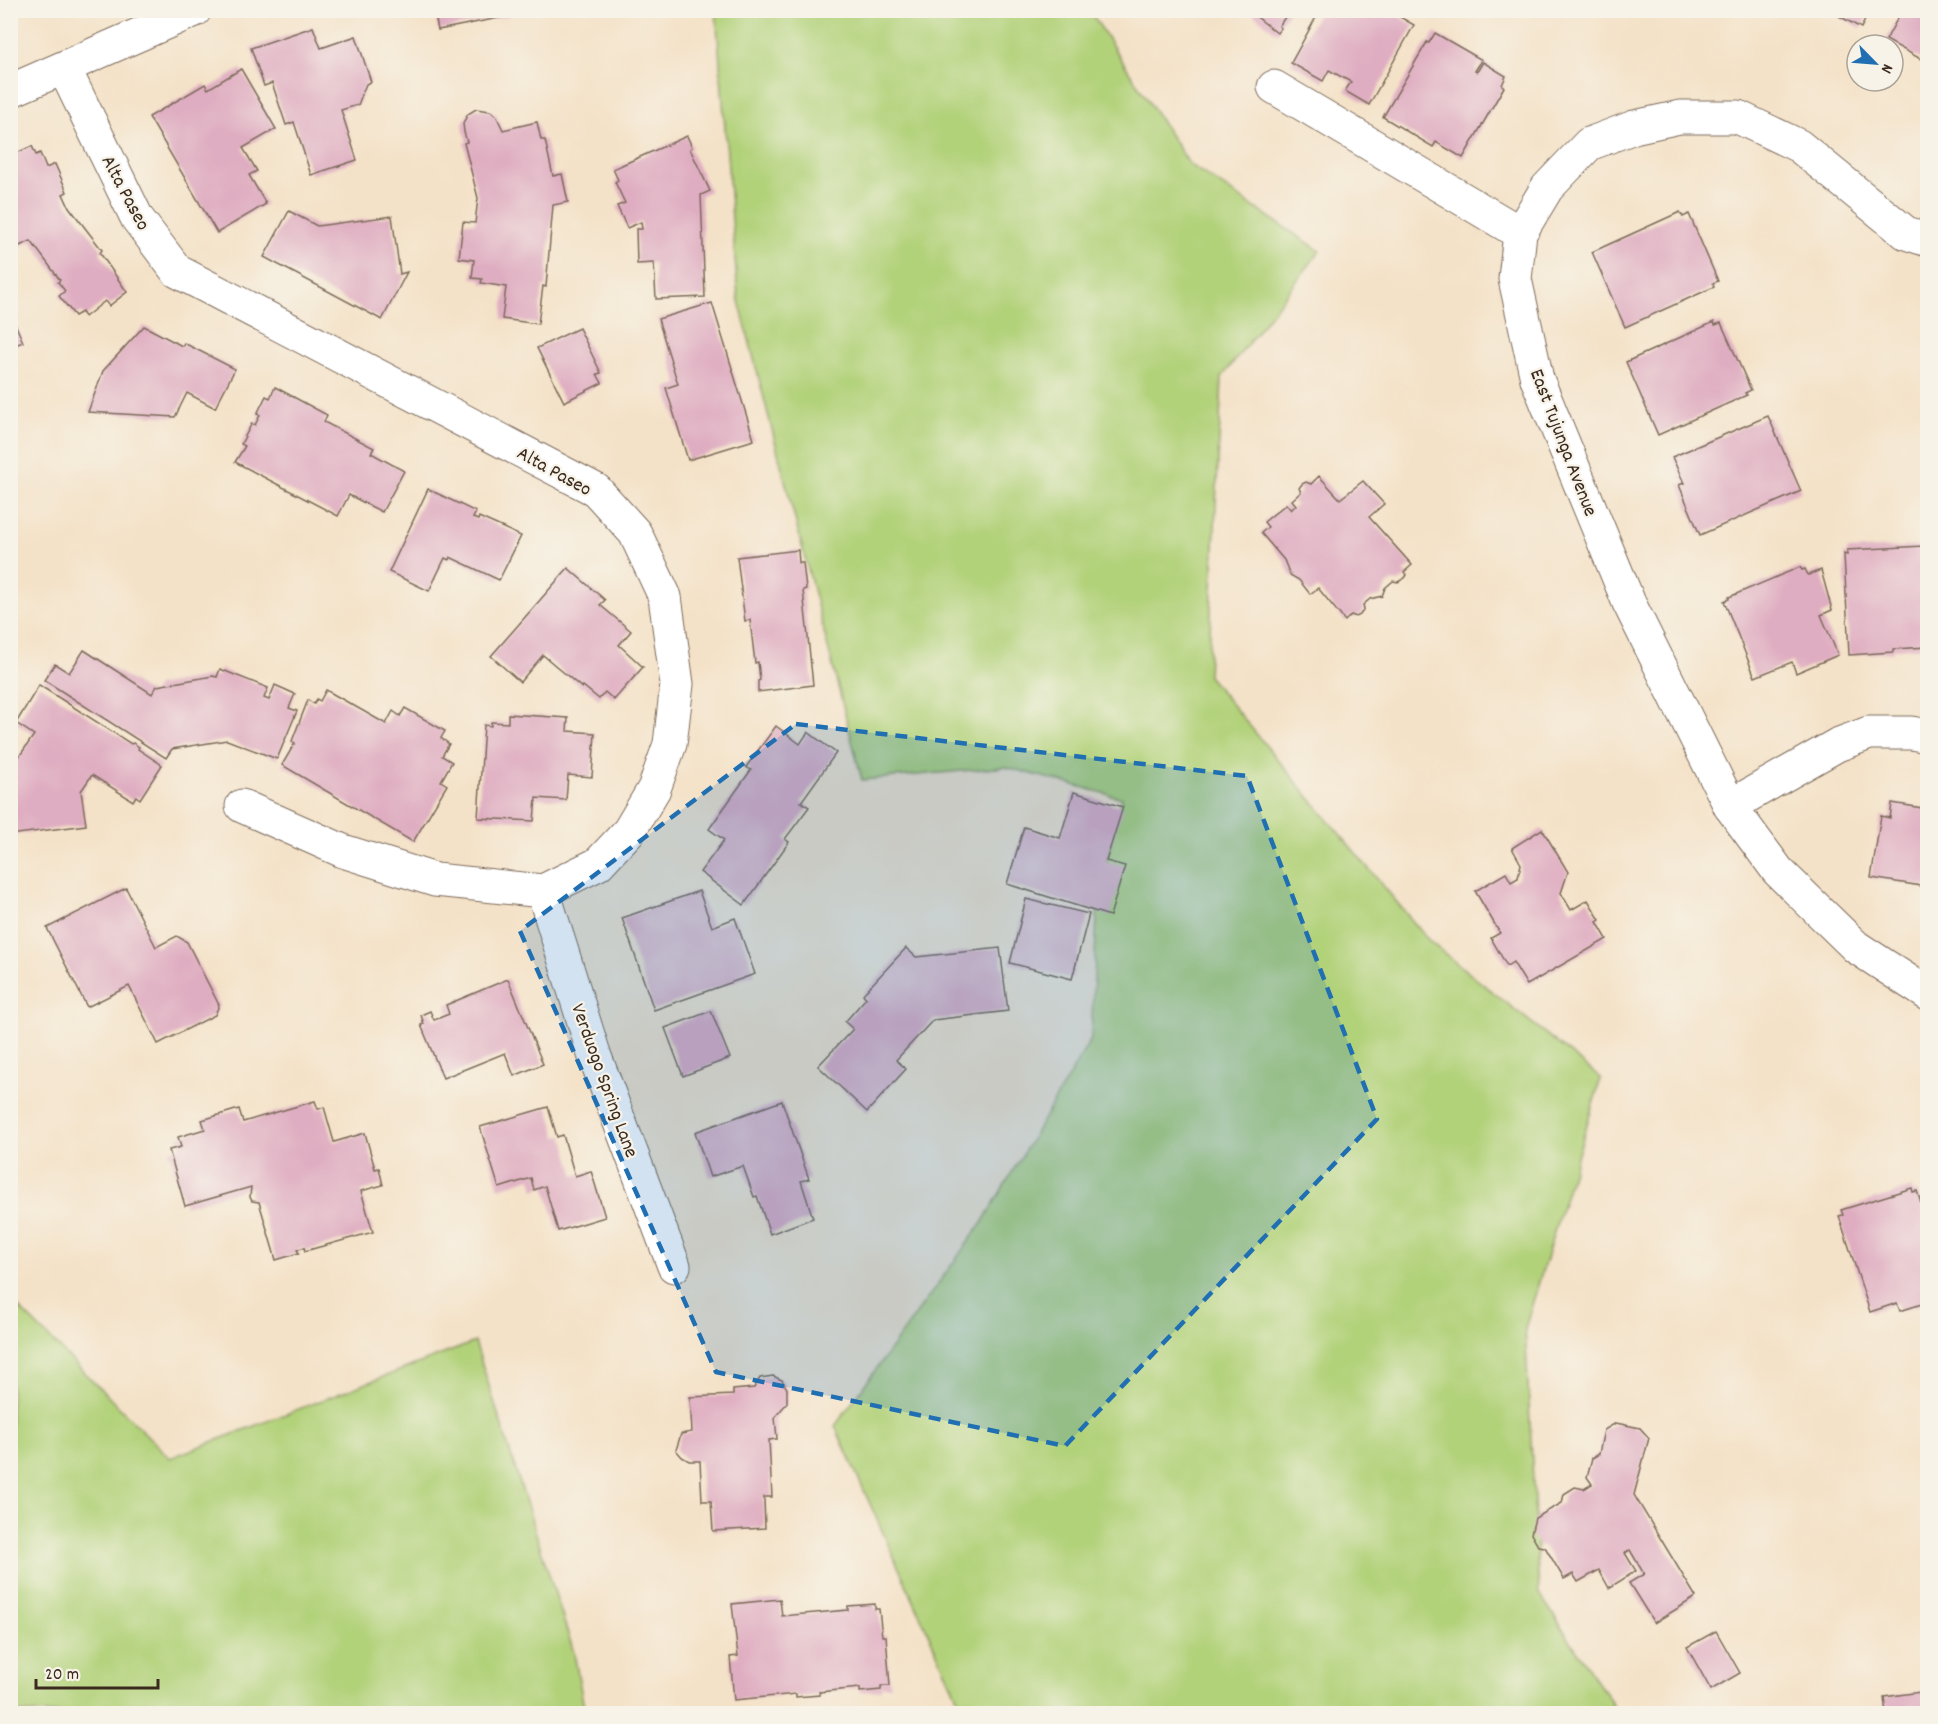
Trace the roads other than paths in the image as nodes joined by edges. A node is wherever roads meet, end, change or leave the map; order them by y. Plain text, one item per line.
1 (195, 10) edge
2 (64, 68) junction
3 (1275, 87) dead end
4 (10, 91) edge
5 (1520, 233) junction
6 (1928, 240) edge
7 (1928, 736) edge
8 (242, 806) dead end
9 (1730, 806) junction
10 (543, 891) junction
11 (1928, 994) edge
12 (674, 1266) dead end

1 - 2 street
2 - 4 street
2 - 10 street, Alta Paseo
3 - 5 street
5 - 6 street, East Tujunga Avenue
5 - 9 street, East Tujunga Avenue
7 - 9 street
8 - 10 street
9 - 11 street, East Tujunga Avenue
10 - 12 street, Verduogo Spring Lane

